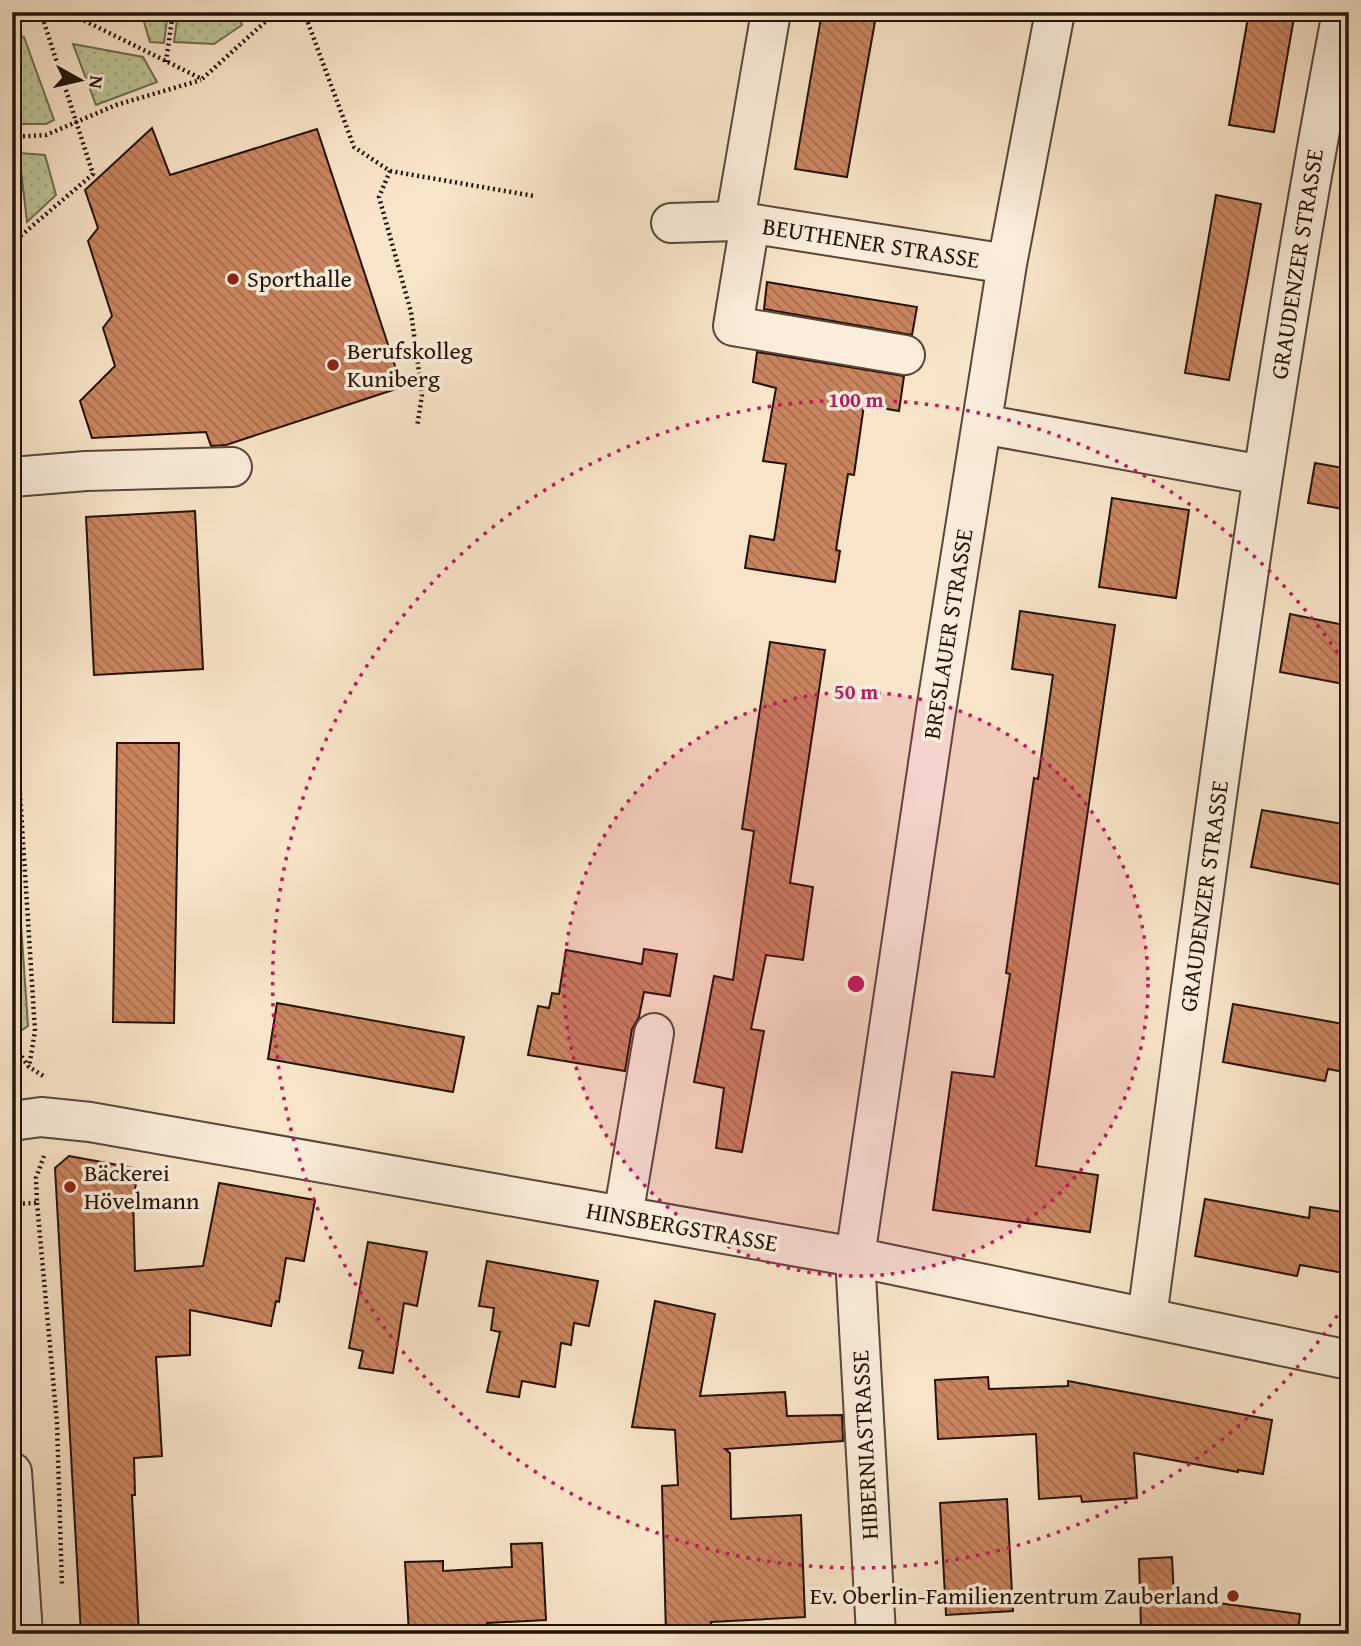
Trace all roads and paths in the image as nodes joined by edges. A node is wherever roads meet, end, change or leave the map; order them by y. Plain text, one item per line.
1 (36, 12) edge
2 (173, 12) edge
3 (276, 12) edge
4 (304, 12) edge
5 (771, 12) edge
6 (1055, 12) edge
7 (1342, 12) edge
8 (41, 13) edge
9 (166, 62) junction
10 (202, 79) junction
11 (76, 122) junction
12 (12, 137) edge
13 (390, 171) junction
14 (12, 189) edge
15 (534, 196) dead end
16 (743, 222) junction
17 (671, 223) dead end
18 (1007, 264) junction
19 (905, 355) dead end
20 (982, 424) junction
21 (417, 427) dead end
22 (232, 467) dead end
23 (1262, 475) junction
24 (12, 477) edge
25 (12, 653) edge
26 (14, 731) edge
27 (654, 1033) dead end
28 (29, 1067) dead end
29 (12, 1121) edge
30 (37, 1203) dead end
31 (623, 1216) junction
32 (855, 1257) junction
33 (1147, 1317) junction
34 (1349, 1360) edge
35 (12, 1472) edge
36 (63, 1594) dead end
37 (23, 1634) edge
38 (876, 1634) edge

1 - 8 path
2 - 9 path
3 - 10 path
4 - 13 path
5 - 16 street, BEUTHENER STRASSE
6 - 18 street, BRESLAUER STRASSE
7 - 23 street, GRAUDENZER STRASSE
8 - 9 path
8 - 11 path
9 - 10 path
10 - 11 path
11 - 12 path
11 - 14 path
13 - 15 path
13 - 21 path
16 - 17 street, BEUTHENER STRASSE
16 - 18 street, BEUTHENER STRASSE
16 - 19 street
18 - 20 street, BRESLAUER STRASSE
20 - 23 street
20 - 32 street, BRESLAUER STRASSE
22 - 24 street
23 - 33 street, GRAUDENZER STRASSE
25 - 26 path
26 - 28 path
27 - 31 street
29 - 31 street, HINSBERGSTRASSE
30 - 36 path
31 - 32 street, HINSBERGSTRASSE
32 - 33 street, HINSBERGSTRASSE
32 - 38 street, HIBERNIASTRASSE
33 - 34 street, HINSBERGSTRASSE
35 - 37 street

